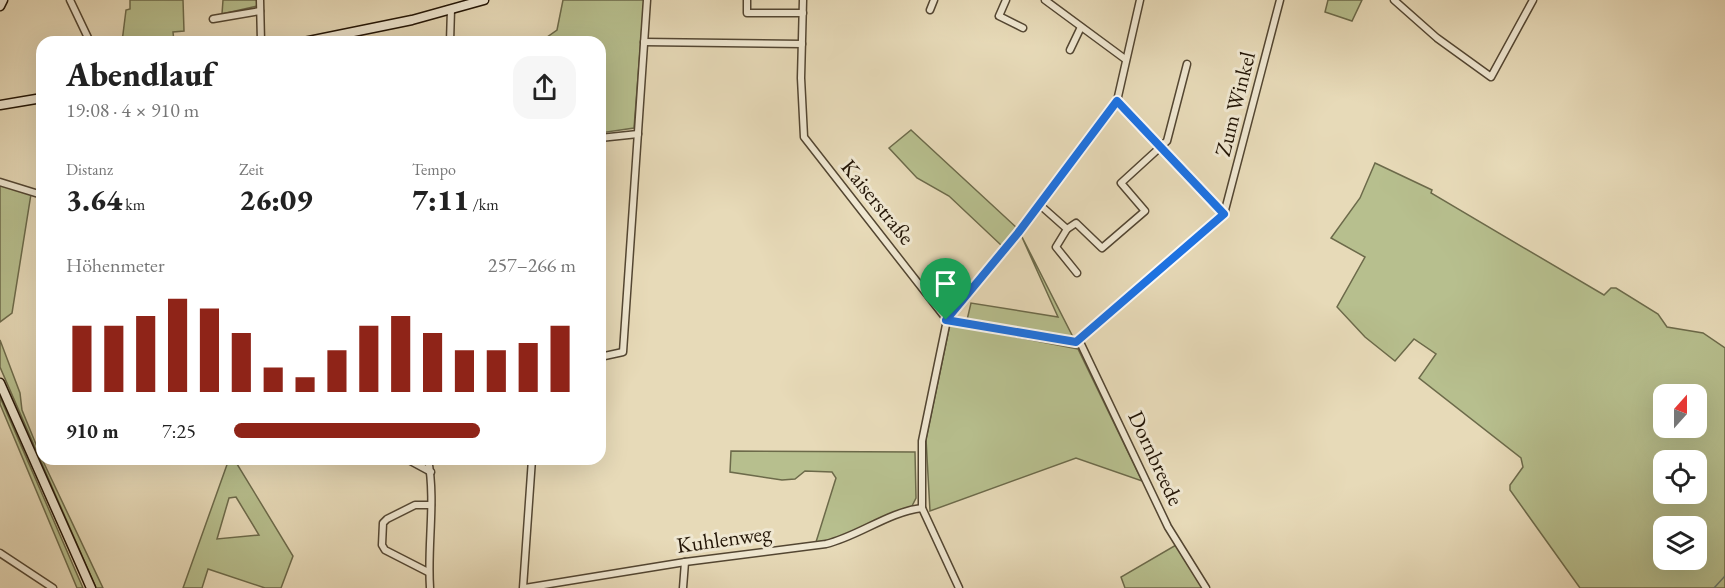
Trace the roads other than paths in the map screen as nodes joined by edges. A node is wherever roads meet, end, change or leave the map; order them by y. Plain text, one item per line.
1 (3, 0) edge
2 (70, 0) edge
3 (260, 0) edge
4 (484, 0) edge
5 (647, 0) edge
6 (747, 0) edge
7 (803, 0) edge
8 (934, 0) edge
9 (1006, 0) edge
10 (1045, 0) edge
11 (1140, 0) edge
12 (1280, 0) edge
13 (1394, 0) edge
14 (1533, 0) edge
15 (0, 6) edge
16 (451, 9) junction
17 (930, 10) dead end
18 (260, 11) junction
19 (803, 13) junction
20 (213, 19) dead end
21 (1081, 27) junction
22 (1023, 28) dead end
23 (87, 36) edge
24 (261, 36) edge
25 (331, 36) edge
26 (450, 36) edge
27 (644, 42) junction
28 (802, 44) junction
29 (1070, 50) dead end
30 (1125, 59) junction
31 (1187, 64) dead end
32 (36, 99) edge
33 (1117, 101) junction
34 (0, 105) edge
35 (638, 134) junction
36 (606, 137) edge
37 (1162, 148) junction
38 (0, 182) edge
39 (36, 193) edge
40 (1040, 205) junction
41 (1224, 214) junction
42 (1067, 229) junction
43 (1077, 273) dead end
44 (946, 320) junction
45 (1079, 340) junction
46 (606, 356) edge
47 (0, 383) edge
48 (36, 464) edge
49 (36, 465) edge
50 (418, 465) edge
51 (429, 465) edge
52 (532, 465) edge
53 (430, 472) junction
54 (431, 505) junction
55 (922, 508) junction
56 (0, 553) edge
57 (686, 562) junction
58 (429, 572) junction
59 (52, 588) edge
60 (91, 588) edge
61 (430, 588) edge
62 (524, 588) edge
63 (683, 588) edge
64 (959, 588) edge
65 (1206, 588) edge

1 - 15 main road
2 - 23 street
3 - 18 street
4 - 16 main road
5 - 27 street
6 - 19 street
7 - 19 street, Kaiserstraße
8 - 17 street
9 - 22 street
10 - 21 street
11 - 30 street
12 - 41 street, Zum Winkel
13 - 14 street
16 - 25 main road
16 - 26 street
18 - 20 street
18 - 24 street
19 - 28 street, Kaiserstraße
21 - 29 street
21 - 30 street
27 - 28 street
27 - 35 street
28 - 44 street, Kaiserstraße
30 - 33 street
31 - 37 street
32 - 34 main road
33 - 37 street
33 - 40 street
35 - 36 street
35 - 46 street
37 - 41 street
37 - 42 street
38 - 39 street
40 - 42 street
40 - 44 street
41 - 45 street
42 - 43 street
44 - 45 street
44 - 55 street
45 - 65 street, Dornbreede
47 - 48 main road
49 - 60 main road
50 - 53 street
51 - 53 street
52 - 62 street
53 - 54 street
54 - 58 street
54 - 58 street
55 - 57 street, Kuhlenweg
55 - 64 street
56 - 59 street
57 - 62 street, Kuhlenweg
57 - 63 street
58 - 61 street

